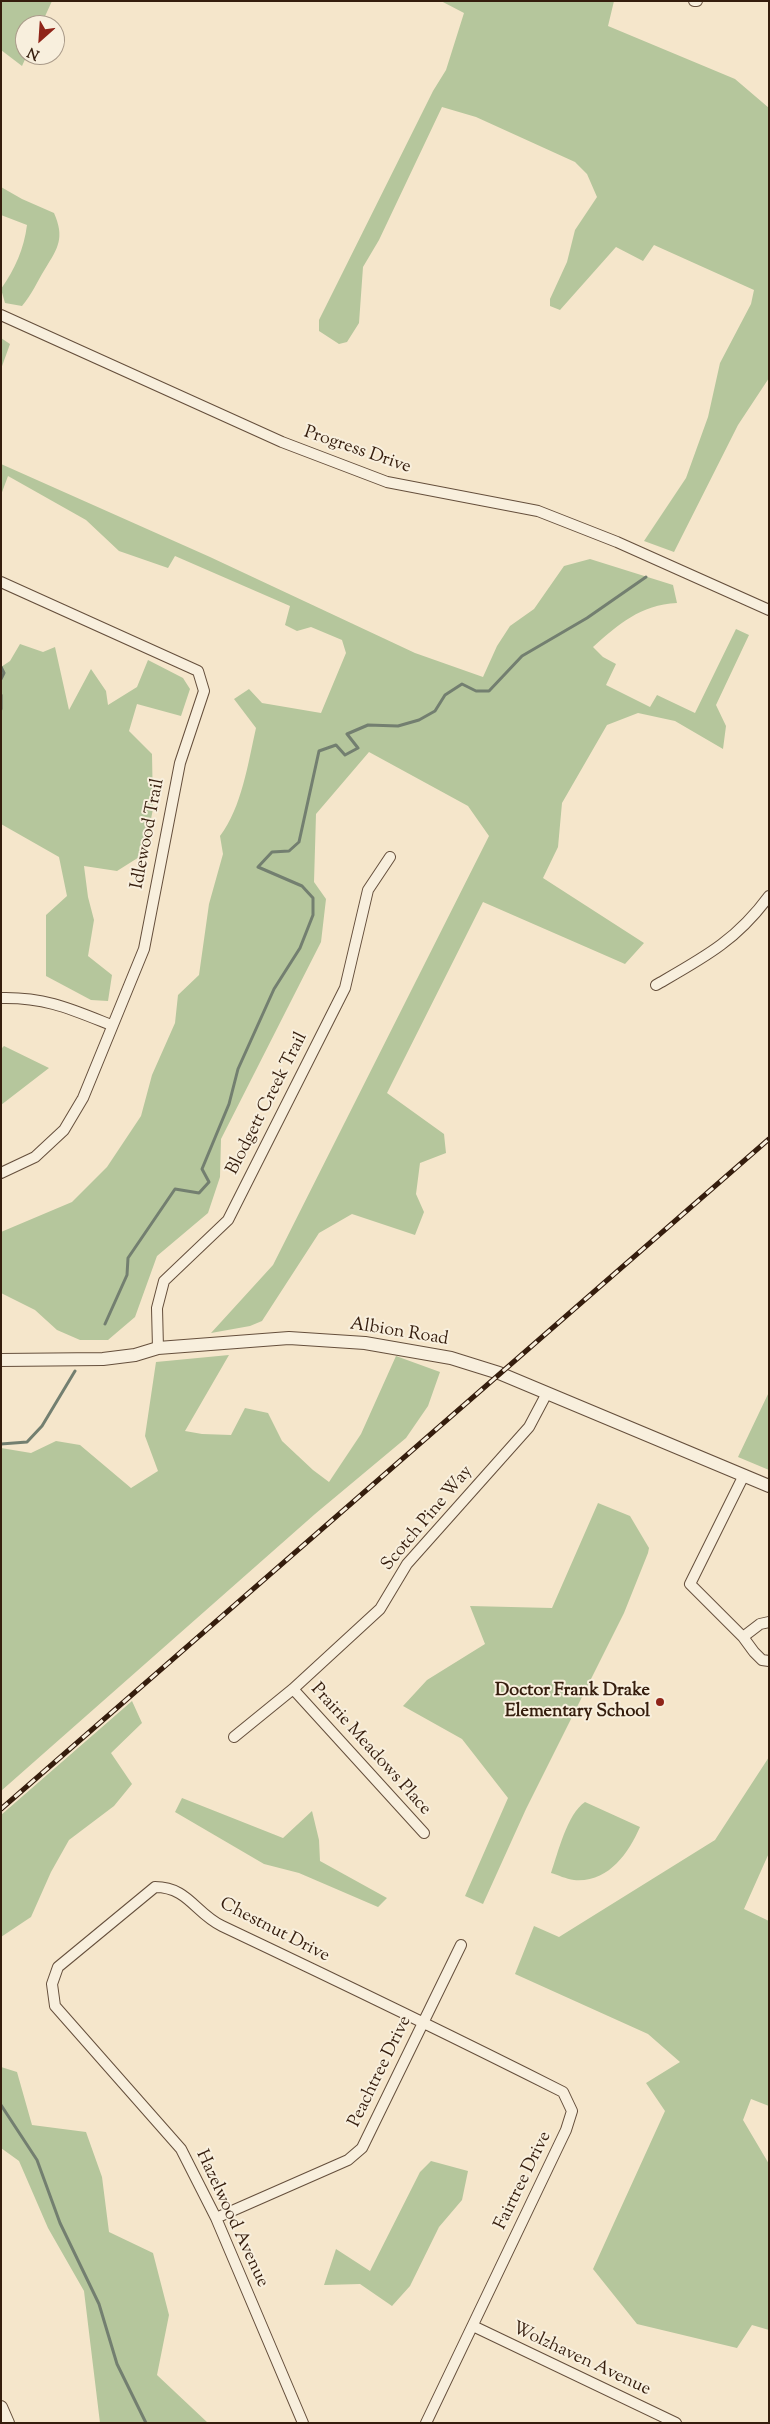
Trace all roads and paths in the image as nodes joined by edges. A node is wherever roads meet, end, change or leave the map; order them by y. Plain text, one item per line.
1 (1, 315) edge
2 (1, 582) edge
3 (769, 610) edge
4 (390, 857) dead end
5 (769, 896) edge
6 (656, 985) dead end
7 (1, 998) edge
8 (111, 1026) junction
9 (1, 1173) edge
10 (158, 1348) junction
11 (1, 1360) edge
12 (547, 1393) junction
13 (744, 1475) junction
14 (769, 1486) edge
15 (769, 1622) edge
16 (744, 1637) junction
17 (769, 1661) edge
18 (293, 1689) junction
19 (234, 1737) dead end
20 (424, 1832) dead end
21 (461, 1945) dead end
22 (55, 2006) joint
23 (423, 2022) junction
24 (216, 2218) junction
25 (473, 2326) junction
26 (1, 2407) edge
27 (8, 2423) edge
28 (303, 2423) edge
29 (426, 2423) edge
30 (676, 2423) edge

1 - 3 street, Progress Drive
2 - 8 street, Idlewood Trail
4 - 10 street, Blodgett Creek Trail
5 - 6 street
7 - 8 street
8 - 9 street, Idlewood Trail
10 - 11 street, Albion Road
10 - 12 street, Albion Road
12 - 13 street, Albion Road
12 - 18 street, Scotch Pine Way
13 - 14 street, Albion Road
13 - 16 street
15 - 16 street
16 - 17 street
18 - 19 street, Scotch Pine Way
18 - 20 street, Prairie Meadows Place
21 - 23 street, Peachtree Drive
22 - 23 street, Chestnut Drive
22 - 24 street, Hazelwood Avenue
23 - 24 street, Peachtree Drive
23 - 25 street, Fairtree Drive
24 - 28 street, Hazelwood Avenue
25 - 29 street, Fairtree Drive
25 - 30 street, Wolzhaven Avenue
26 - 27 street

